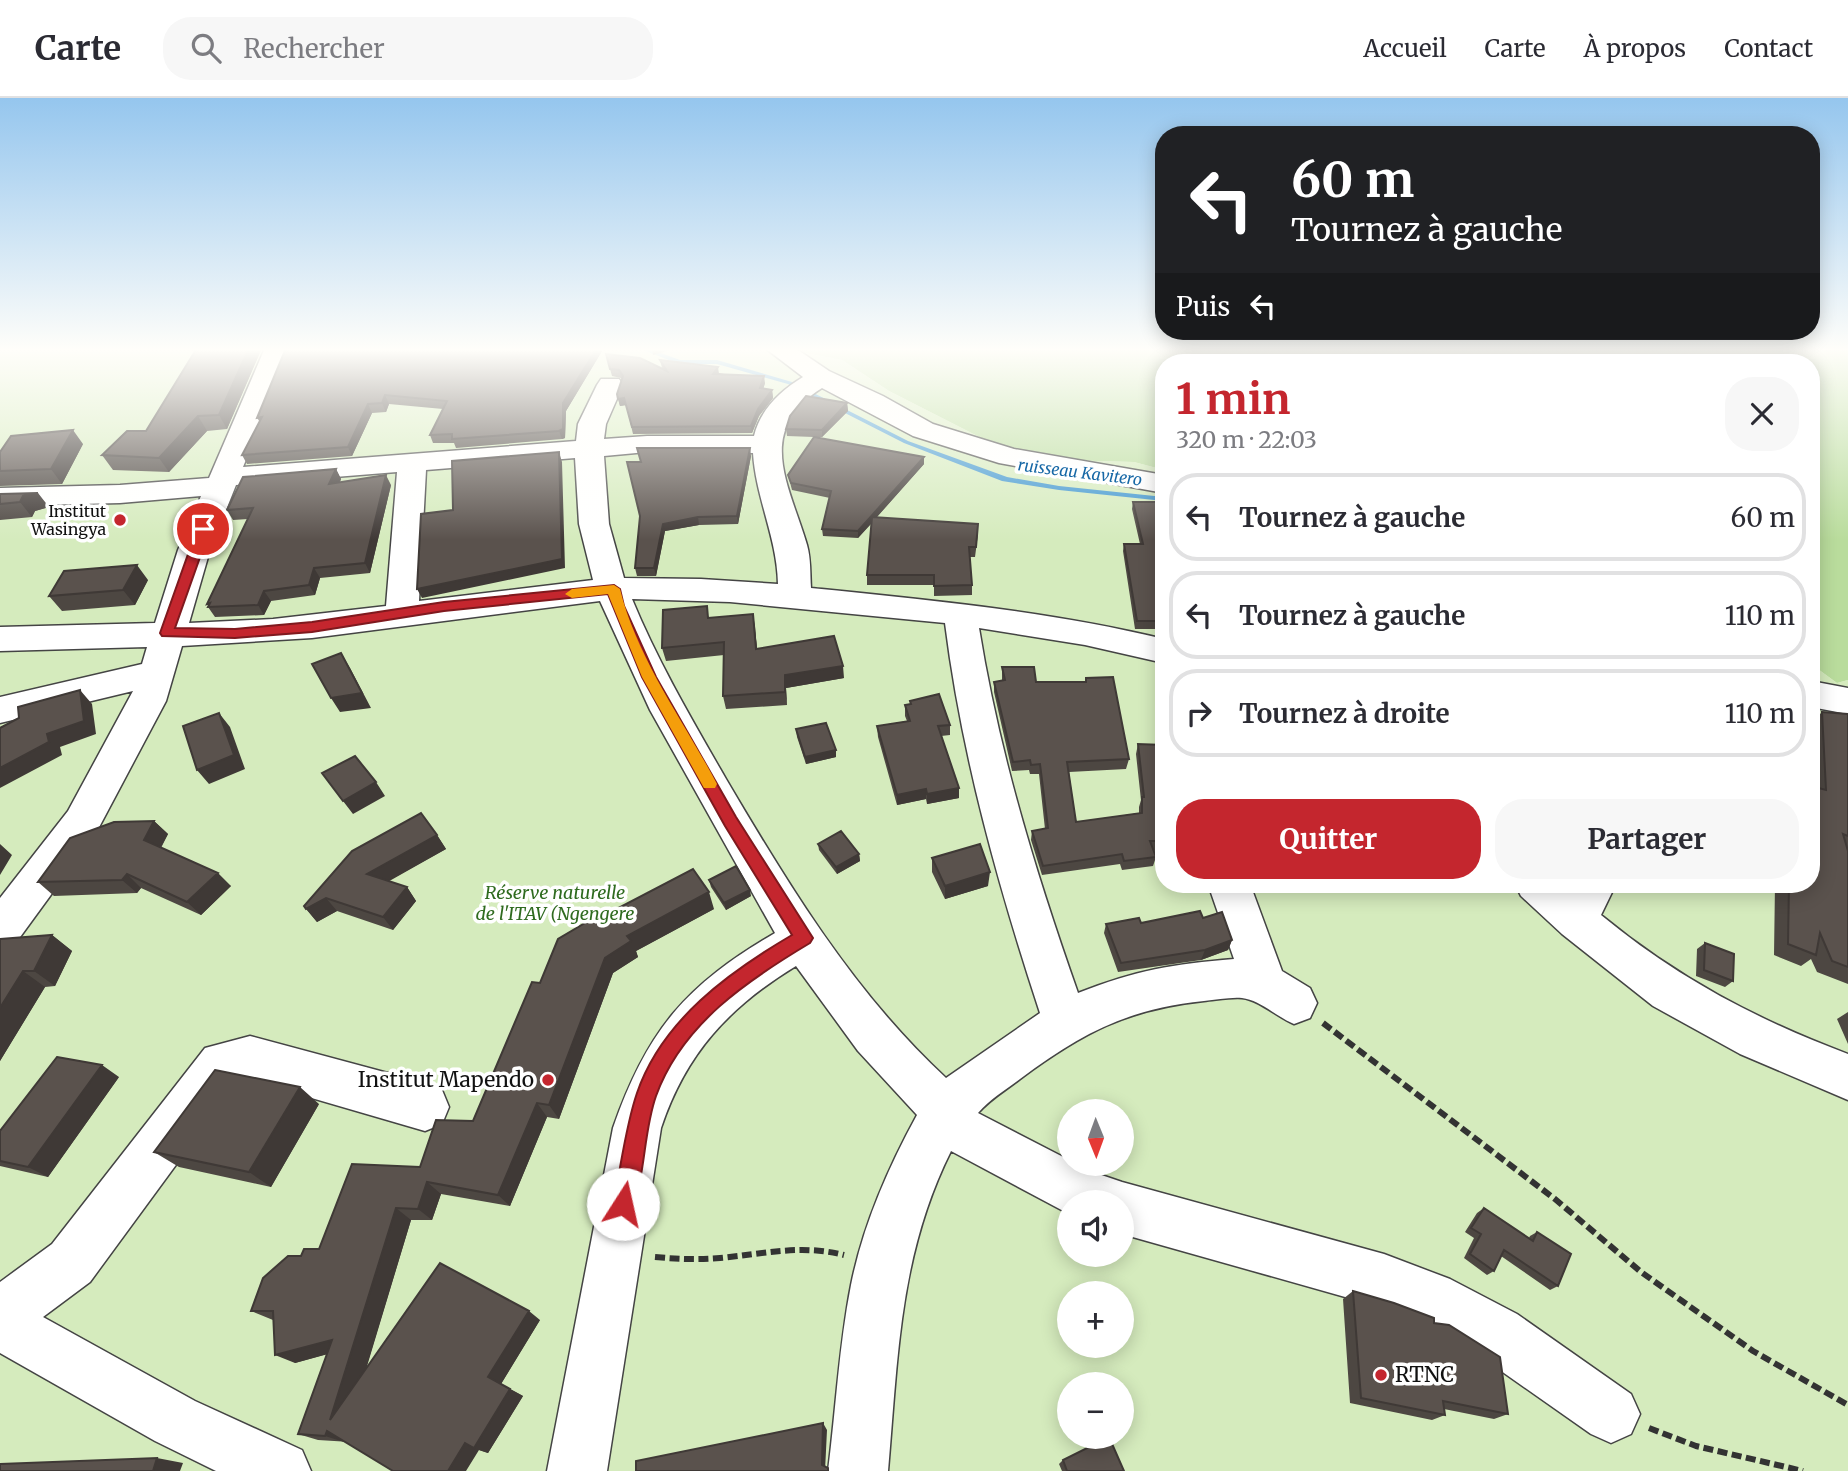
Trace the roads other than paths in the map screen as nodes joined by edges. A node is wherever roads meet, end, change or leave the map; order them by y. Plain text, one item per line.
1 (252, 412) edge
2 (598, 412) edge
3 (779, 412) edge
4 (892, 412) edge
5 (765, 445) junction
6 (590, 448) junction
7 (412, 461) junction
8 (224, 482) junction
9 (1155, 482) edge
10 (0, 497) edge
11 (614, 589) junction
12 (796, 597) junction
13 (960, 613) junction
14 (402, 614) junction
15 (167, 633) junction
16 (0, 639) edge
17 (1155, 649) edge
18 (158, 673) junction
19 (1820, 696) edge
20 (1848, 701) edge
21 (0, 710) edge
22 (1232, 893) edge
23 (1561, 893) edge
24 (1586, 902) edge
25 (0, 931) edge
26 (804, 938) junction
27 (1066, 1023) junction
28 (1848, 1077) edge
29 (425, 1107) dead end
30 (944, 1116) junction
31 (1074, 1190) edge
32 (1134, 1211) edge
33 (0, 1315) edge
34 (0, 1323) edge
35 (1611, 1413) road end
36 (281, 1471) edge
37 (577, 1471) edge
38 (858, 1471) edge

1 - 8 street
2 - 6 street
3 - 5 street
4 - 9 street
5 - 6 street
5 - 12 street
6 - 7 street
6 - 11 street
7 - 8 street
7 - 14 street
8 - 10 street
8 - 15 street
11 - 12 street
11 - 14 street
11 - 26 street
12 - 13 street
13 - 17 street
13 - 27 street
14 - 15 street
15 - 16 street
15 - 18 street
18 - 21 street
18 - 25 street
19 - 20 street
22 - 27 street
23 - 24 street
24 - 28 street
26 - 30 street
26 - 37 street
27 - 30 street
29 - 33 street
30 - 31 street
30 - 38 street
32 - 35 street
34 - 36 street

